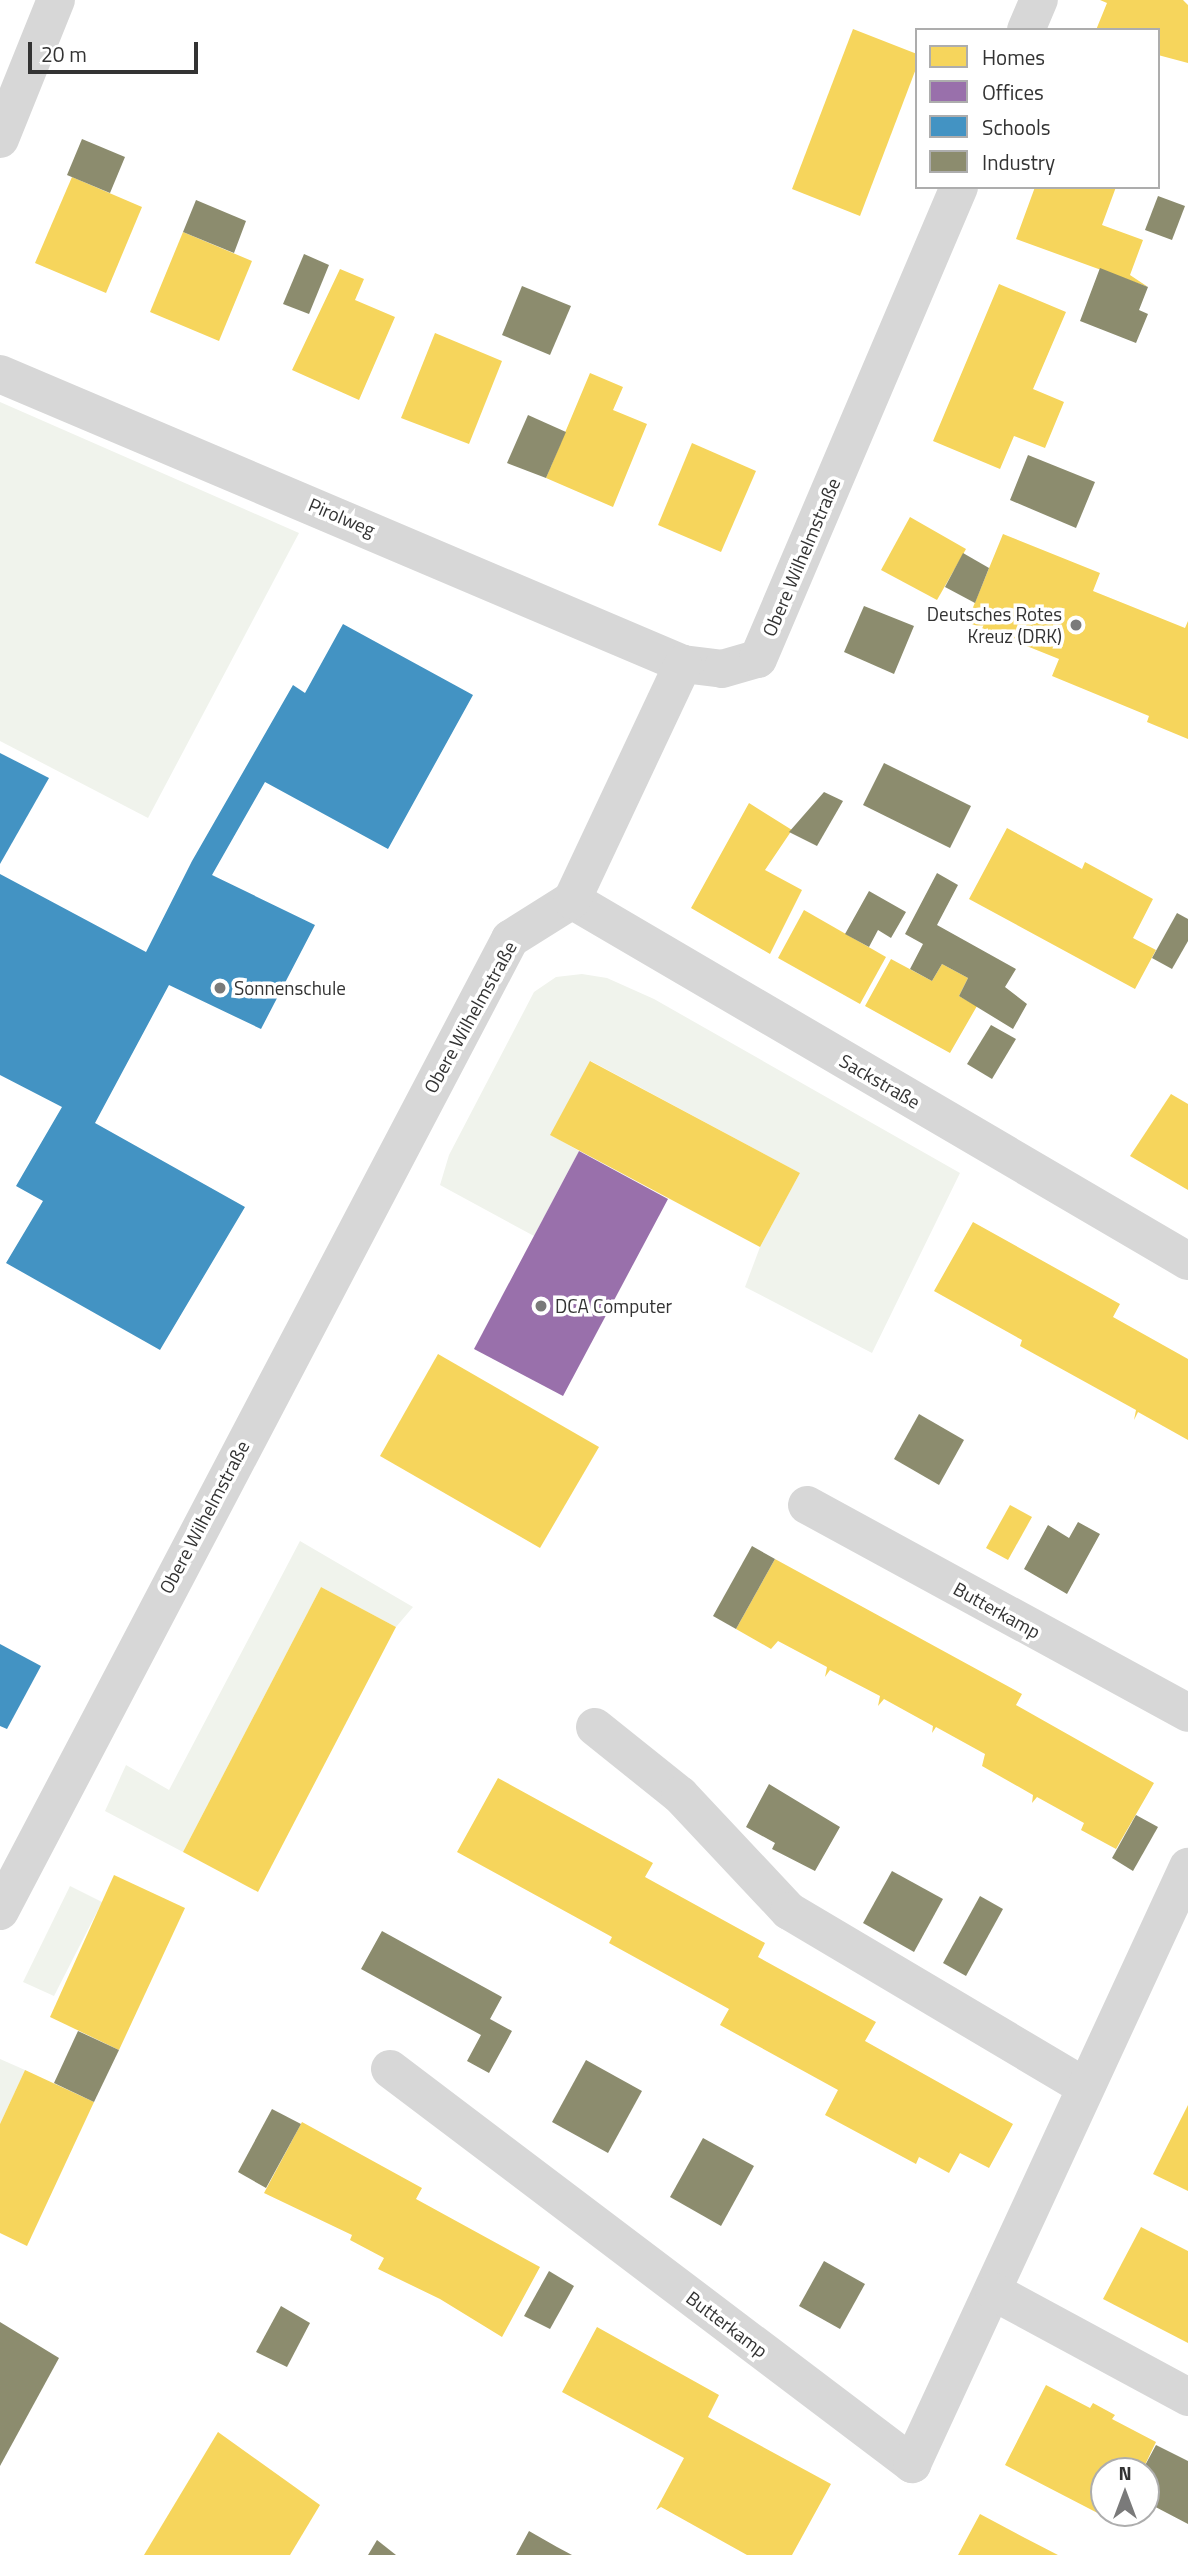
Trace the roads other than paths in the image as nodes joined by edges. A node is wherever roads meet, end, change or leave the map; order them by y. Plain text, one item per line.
1 (56, 0) edge
2 (1039, 0) edge
3 (1027, 28) edge
4 (0, 139) edge
5 (958, 189) edge
6 (0, 373) edge
7 (683, 663) junction
8 (572, 900) junction
9 (1188, 1261) edge
10 (807, 1505) dead end
11 (1188, 1713) edge
12 (594, 1727) dead end
13 (1188, 1867) edge
14 (0, 1912) edge
15 (390, 2069) dead end
16 (1085, 2087) junction
17 (994, 2292) junction
18 (1188, 2397) edge

1 - 4 street
2 - 3 street
5 - 7 street, Obere Wilhelmstraße
6 - 7 street, Pirolweg
7 - 8 street
8 - 9 street, Sackstraße
8 - 14 street, Obere Wilhelmstraße
10 - 11 street, Butterkamp
12 - 16 street
13 - 16 street, Butterkamp
15 - 17 street, Butterkamp
16 - 17 street, Butterkamp
17 - 18 street

